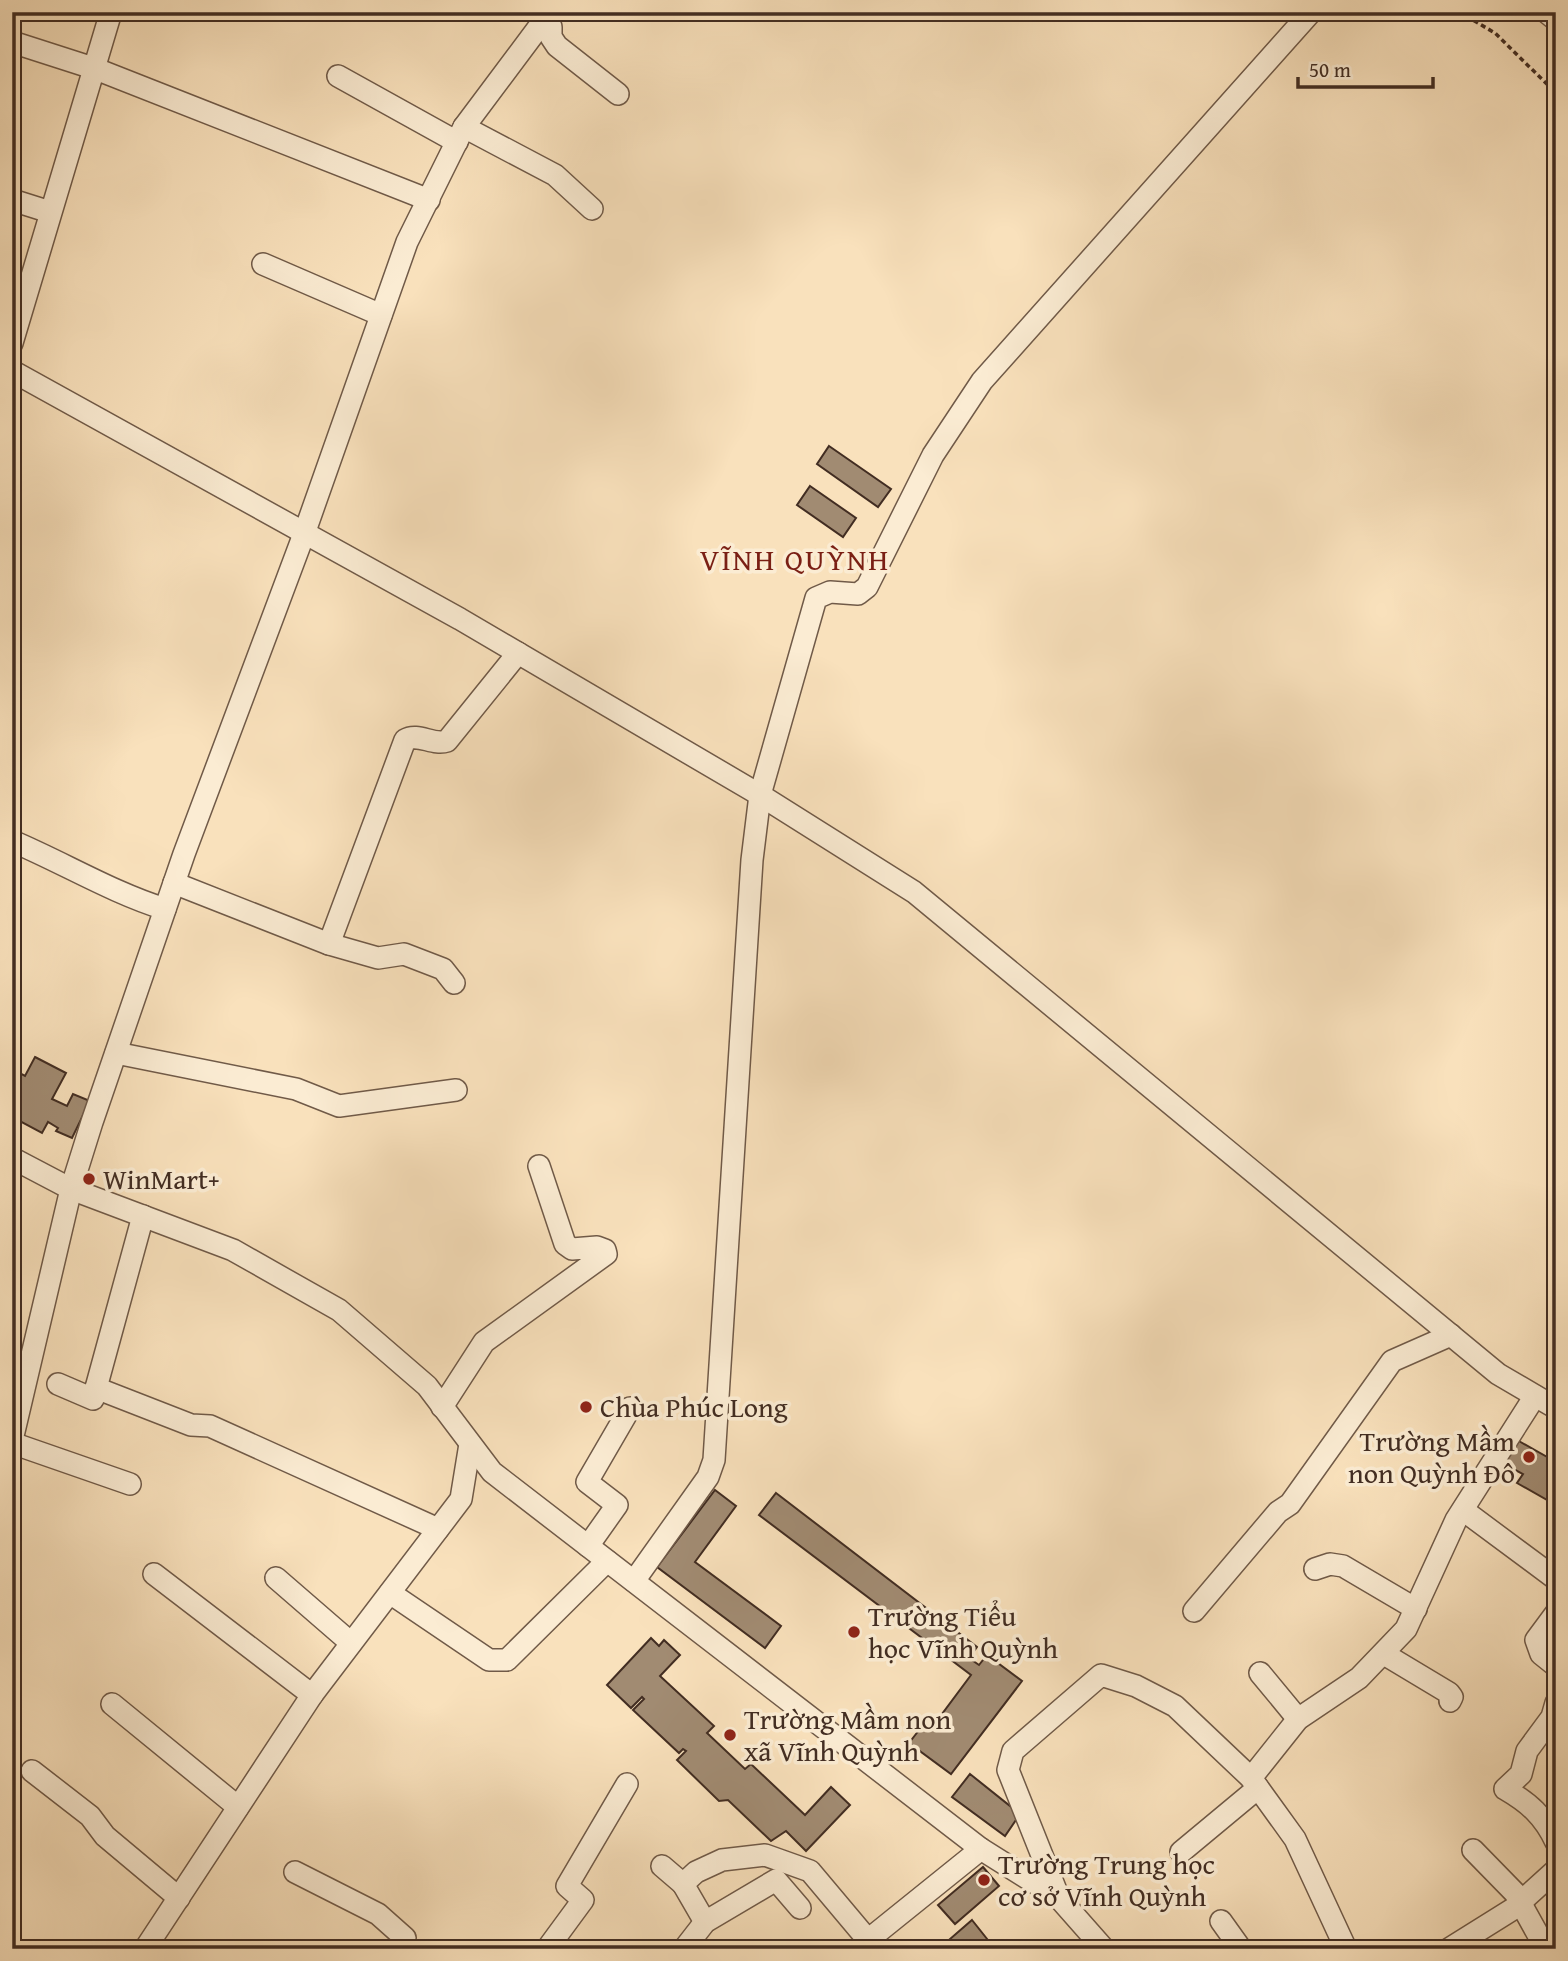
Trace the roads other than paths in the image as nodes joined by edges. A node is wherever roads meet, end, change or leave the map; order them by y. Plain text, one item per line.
1 (111, 12) edge
2 (1311, 12) edge
3 (1546, 12) edge
4 (546, 17) edge
5 (1556, 20) edge
6 (12, 42) edge
7 (96, 69) junction
8 (338, 76) dead end
9 (618, 93) dead end
10 (460, 134) junction
11 (12, 200) edge
12 (429, 200) junction
13 (592, 209) dead end
14 (50, 212) junction
15 (263, 264) dead end
16 (381, 315) junction
17 (12, 343) edge
18 (12, 371) edge
19 (304, 534) junction
20 (518, 653) junction
21 (760, 795) junction
22 (12, 841) edge
23 (174, 883) junction
24 (165, 909) junction
25 (329, 944) junction
26 (454, 983) dead end
27 (116, 1053) junction
28 (456, 1090) dead end
29 (12, 1158) edge
30 (539, 1166) dead end
31 (71, 1189) junction
32 (143, 1216) junction
33 (1451, 1335) junction
34 (58, 1384) dead end
35 (96, 1388) junction
36 (1535, 1396) junction
37 (17, 1402) edge
38 (442, 1407) junction
39 (1555, 1407) edge
40 (630, 1408) dead end
41 (12, 1441) edge
42 (470, 1444) junction
43 (130, 1484) dead end
44 (1463, 1510) junction
45 (438, 1529) junction
46 (588, 1546) junction
47 (607, 1561) junction
48 (1315, 1569) dead end
49 (154, 1574) dead end
50 (276, 1578) dead end
51 (1556, 1579) edge
52 (634, 1581) junction
53 (390, 1592) junction
54 (1416, 1609) junction
55 (1194, 1611) dead end
56 (1556, 1613) edge
57 (351, 1643) junction
58 (1384, 1654) junction
59 (1556, 1666) edge
60 (1260, 1673) dead end
61 (312, 1695) junction
62 (1450, 1701) dead end
63 (1556, 1703) edge
64 (112, 1704) dead end
65 (1298, 1719) junction
66 (32, 1771) dead end
67 (1255, 1783) junction
68 (627, 1784) dead end
69 (238, 1807) junction
70 (1556, 1842) edge
71 (981, 1849) junction
72 (1473, 1850) dead end
73 (1181, 1852) dead end
74 (662, 1866) dead end
75 (1556, 1870) edge
76 (295, 1872) dead end
77 (683, 1884) junction
78 (179, 1898) junction
79 (1059, 1898) junction
80 (1521, 1902) junction
81 (800, 1908) dead end
82 (1221, 1921) dead end
83 (705, 1922) junction
84 (145, 1949) edge
85 (396, 1949) edge
86 (547, 1949) edge
87 (684, 1949) edge
88 (1104, 1949) edge
89 (1241, 1949) edge
90 (1346, 1949) edge
91 (1449, 1949) edge
92 (1546, 1949) edge

1 - 7 street
2 - 21 street
3 - 5 street
4 - 9 street
4 - 10 street
6 - 7 street
7 - 12 street
7 - 14 street
8 - 10 street
10 - 12 street
10 - 13 street
11 - 14 street
12 - 16 street
14 - 17 street
15 - 16 street
16 - 19 street
18 - 19 street
19 - 20 street
19 - 23 street
20 - 21 street
20 - 25 street
21 - 33 street
21 - 52 street
22 - 24 street
23 - 24 street
23 - 25 street
24 - 27 street
25 - 26 street
27 - 28 street
27 - 31 street
29 - 31 street
30 - 38 street
31 - 32 street
31 - 37 street
32 - 35 street
32 - 38 street
33 - 36 street
33 - 55 street
34 - 35 street
35 - 45 street
36 - 39 street
36 - 44 street
37 - 41 street
38 - 42 street
40 - 46 street
41 - 43 street
42 - 45 street
42 - 46 street
44 - 51 street
44 - 54 street
45 - 53 street
46 - 47 street
47 - 52 street
47 - 53 street
48 - 54 street
49 - 61 street
50 - 57 street
52 - 71 street
53 - 57 street
54 - 58 street
56 - 59 street
57 - 61 street
58 - 62 street
58 - 65 street
60 - 65 street
61 - 69 street
63 - 70 street
64 - 69 street
65 - 67 street
66 - 78 street
67 - 73 street
67 - 79 street
67 - 90 street
68 - 86 street
69 - 78 street
71 - 77 street
71 - 79 street
72 - 80 street
74 - 77 street
75 - 80 street
76 - 85 street
77 - 83 street
78 - 84 street
79 - 88 street
80 - 91 street
80 - 92 street
81 - 83 street
82 - 89 street
83 - 87 street

